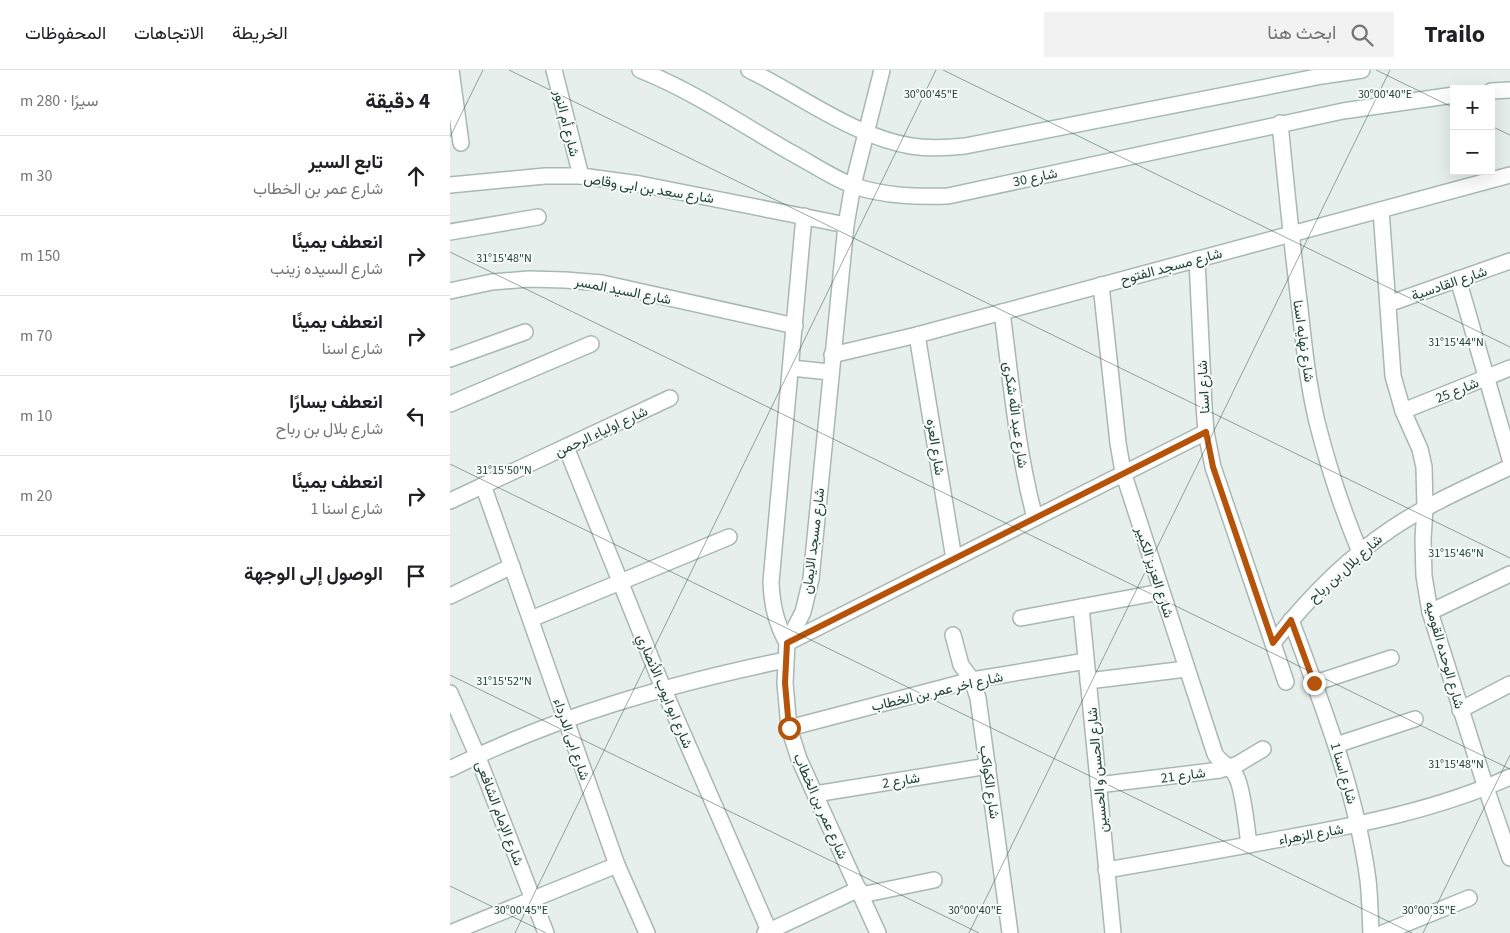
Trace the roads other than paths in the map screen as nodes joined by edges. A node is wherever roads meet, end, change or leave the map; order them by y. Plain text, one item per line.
1 (452, 70) edge
2 (554, 70) edge
3 (640, 70) edge
4 (749, 70) edge
5 (882, 70) edge
6 (1362, 70) edge
7 (1321, 73) edge
8 (764, 74) edge
9 (1510, 90) edge
10 (1495, 91) edge
11 (1450, 96) edge
12 (1280, 123) junction
13 (866, 133) junction
14 (462, 143) dead end
15 (1510, 175) edge
16 (581, 176) junction
17 (450, 185) edge
18 (853, 185) junction
19 (1381, 210) junction
20 (804, 216) junction
21 (538, 217) dead end
22 (846, 225) junction
23 (450, 232) edge
24 (1290, 234) junction
25 (1197, 259) junction
26 (1510, 261) edge
27 (1458, 279) junction
28 (1101, 285) junction
29 (450, 291) edge
30 (1388, 304) junction
31 (1002, 312) junction
32 (795, 326) junction
33 (525, 332) dead end
34 (918, 334) junction
35 (591, 344) dead end
36 (832, 355) junction
37 (450, 359) edge
38 (791, 368) junction
39 (1510, 368) edge
40 (830, 372) junction
41 (1486, 378) junction
42 (670, 398) dead end
43 (450, 404) edge
44 (1403, 411) junction
45 (1206, 432) junction
46 (566, 447) junction
47 (1510, 459) edge
48 (1510, 467) edge
49 (1123, 472) junction
50 (483, 485) junction
51 (450, 501) edge
52 (1425, 508) junction
53 (1034, 518) junction
54 (729, 537) dead end
55 (1360, 552) junction
56 (954, 558) junction
57 (512, 566) junction
58 (1510, 574) edge
59 (620, 582) junction
60 (1162, 592) junction
61 (450, 596) edge
62 (1081, 607) junction
63 (1430, 612) junction
64 (1021, 618) dead end
65 (531, 619) junction
66 (1291, 620) junction
67 (953, 636) dead end
68 (787, 643) junction
69 (1273, 643) junction
70 (1391, 658) dead end
71 (785, 660) junction
72 (1086, 661) junction
73 (1186, 669) junction
74 (972, 680) junction
75 (1088, 681) junction
76 (1286, 682) dead end
77 (1314, 683) junction
78 (1510, 684) edge
79 (663, 688) junction
80 (450, 693) edge
81 (1460, 710) junction
82 (1415, 719) dead end
83 (565, 720) junction
84 (789, 728) junction
85 (1336, 745) junction
86 (1263, 749) dead end
87 (477, 755) junction
88 (988, 766) junction
89 (1230, 768) junction
90 (450, 769) edge
91 (1510, 777) edge
92 (1098, 785) junction
93 (1486, 788) junction
94 (815, 794) junction
95 (1358, 825) junction
96 (1249, 845) junction
97 (1510, 858) edge
98 (617, 865) junction
99 (1106, 870) junction
100 (934, 880) dead end
101 (860, 892) junction
102 (1469, 898) dead end
103 (533, 899) junction
104 (768, 932) edge
105 (450, 933) edge
106 (546, 933) edge
107 (647, 933) edge
108 (878, 933) edge
109 (1010, 933) edge
110 (1112, 933) edge
111 (1371, 933) edge
112 (1383, 933) edge

1 - 14 street
2 - 16 street, شارع أم النور
3 - 18 street, شارع 30
4 - 8 street
5 - 13 street, شارع مسجد الايمان
6 - 7 street
7 - 13 street
8 - 13 street
9 - 10 street
11 - 12 street, شارع 30
12 - 18 street, شارع 30
12 - 24 street, شارع نهايه اسنا
13 - 18 street, شارع مسجد الايمان
15 - 19 street, شارع مسجد الفتوح
16 - 17 street, شارع سعد بن ابى وقاص
16 - 20 street, شارع سعد بن ابى وقاص
18 - 22 street, شارع مسجد الايمان
19 - 24 street, شارع مسجد الفتوح
19 - 30 street, شارع الوحده القوميه
20 - 22 street, شارع سعد بن ابى وقاص
20 - 32 street
21 - 23 street
22 - 36 street, شارع مسجد الايمان
24 - 25 street, شارع مسجد الفتوح
24 - 55 street, شارع نهايه اسنا
25 - 28 street, شارع مسجد الفتوح
25 - 45 street, شارع اسنا
26 - 27 street, شارع القادسية
27 - 30 street, شارع القادسية
27 - 41 street
28 - 31 street, شارع مسجد الفتوح
28 - 49 street, شارع العزيز الكبير
29 - 32 street, شارع السيد المسر
30 - 44 street, شارع الوحده القوميه
31 - 34 street, شارع مسجد الفتوح
31 - 53 street, شارع عبد الله شكرى
32 - 38 street
33 - 37 street
34 - 36 street, شارع مسجد الفتوح
34 - 56 street, شارع العزه
35 - 43 street
36 - 40 street, شارع مسجد الايمان
38 - 40 street
38 - 68 street
39 - 41 street, شارع 25
40 - 68 street, شارع مسجد الايمان
41 - 44 street, شارع 25
41 - 47 street
42 - 46 street, شارع اولياء الرحمن
44 - 52 street, شارع الوحده القوميه
45 - 49 street
45 - 69 street, شارع اسنا
46 - 50 street, شارع اولياء الرحمن
46 - 59 street, شارع ابو ايوب الأنصاري
48 - 52 street, شارع بلال بن رباح
49 - 53 street
49 - 60 street, شارع العزيز الكبير
50 - 51 street, شارع اولياء الرحمن
50 - 57 street, شارع ابى الدرداء
52 - 55 street, شارع بلال بن رباح
52 - 63 street, شارع الوحده القوميه
53 - 56 street
54 - 59 street
55 - 66 street, شارع بلال بن رباح
56 - 68 street
57 - 61 street
57 - 65 street, شارع ابى الدرداء
58 - 63 street
59 - 65 street
59 - 79 street, شارع ابو ايوب الأنصاري
60 - 62 street
60 - 73 street, شارع العزيز الكبير
62 - 64 street
62 - 72 street, شارع الحسن و الحسين
63 - 81 street, شارع الوحده القوميه
65 - 83 street, شارع ابى الدرداء
66 - 69 street, شارع بلال بن رباح
66 - 77 street, شارع اسنا 1
67 - 74 street, شارع الكواكب
68 - 71 street, شارع عمر بن الخطاب
69 - 76 street, شارع اسنا
70 - 77 street
71 - 79 street
71 - 84 street, شارع عمر بن الخطاب
72 - 74 street, شارع اخر عمر بن الخطاب
72 - 75 street, شارع الحسن و الحسين
73 - 75 street
73 - 89 street, شارع العزيز الكبير
74 - 84 street, شارع اخر عمر بن الخطاب
74 - 88 street, شارع الكواكب
75 - 92 street, شارع الحسن و الحسين
77 - 85 street, شارع اسنا 1
78 - 81 street
79 - 83 street
79 - 104 street, شارع ابو ايوب الأنصاري
80 - 87 street, شارع الإمام الشافعى
81 - 93 street, شارع الوحده القوميه
82 - 85 street
83 - 87 street
83 - 98 street, شارع ابى الدرداء
84 - 94 street, شارع عمر بن الخطاب
85 - 95 street, شارع اسنا 1
86 - 89 street, شارع 21
87 - 90 street
87 - 103 street, شارع الإمام الشافعى
88 - 94 street, شارع 2
88 - 109 street, شارع الكواكب
89 - 92 street, شارع 21
89 - 96 street, شارع العزيز الكبير
91 - 93 street, شارع الزهراء
92 - 99 street, شارع الحسن و الحسين
93 - 95 street, شارع الزهراء
93 - 97 street, شارع الوحده القوميه
94 - 101 street, شارع عمر بن الخطاب
95 - 96 street, شارع الزهراء
95 - 111 street, شارع اسنا 1
96 - 99 street, شارع الزهراء
98 - 103 street
98 - 107 street, شارع ابى الدرداء
99 - 110 street, شارع الحسن و الحسين
100 - 101 street
101 - 104 street
101 - 108 street, شارع عمر بن الخطاب
102 - 112 street
103 - 105 street
103 - 106 street, شارع الإمام الشافعى

